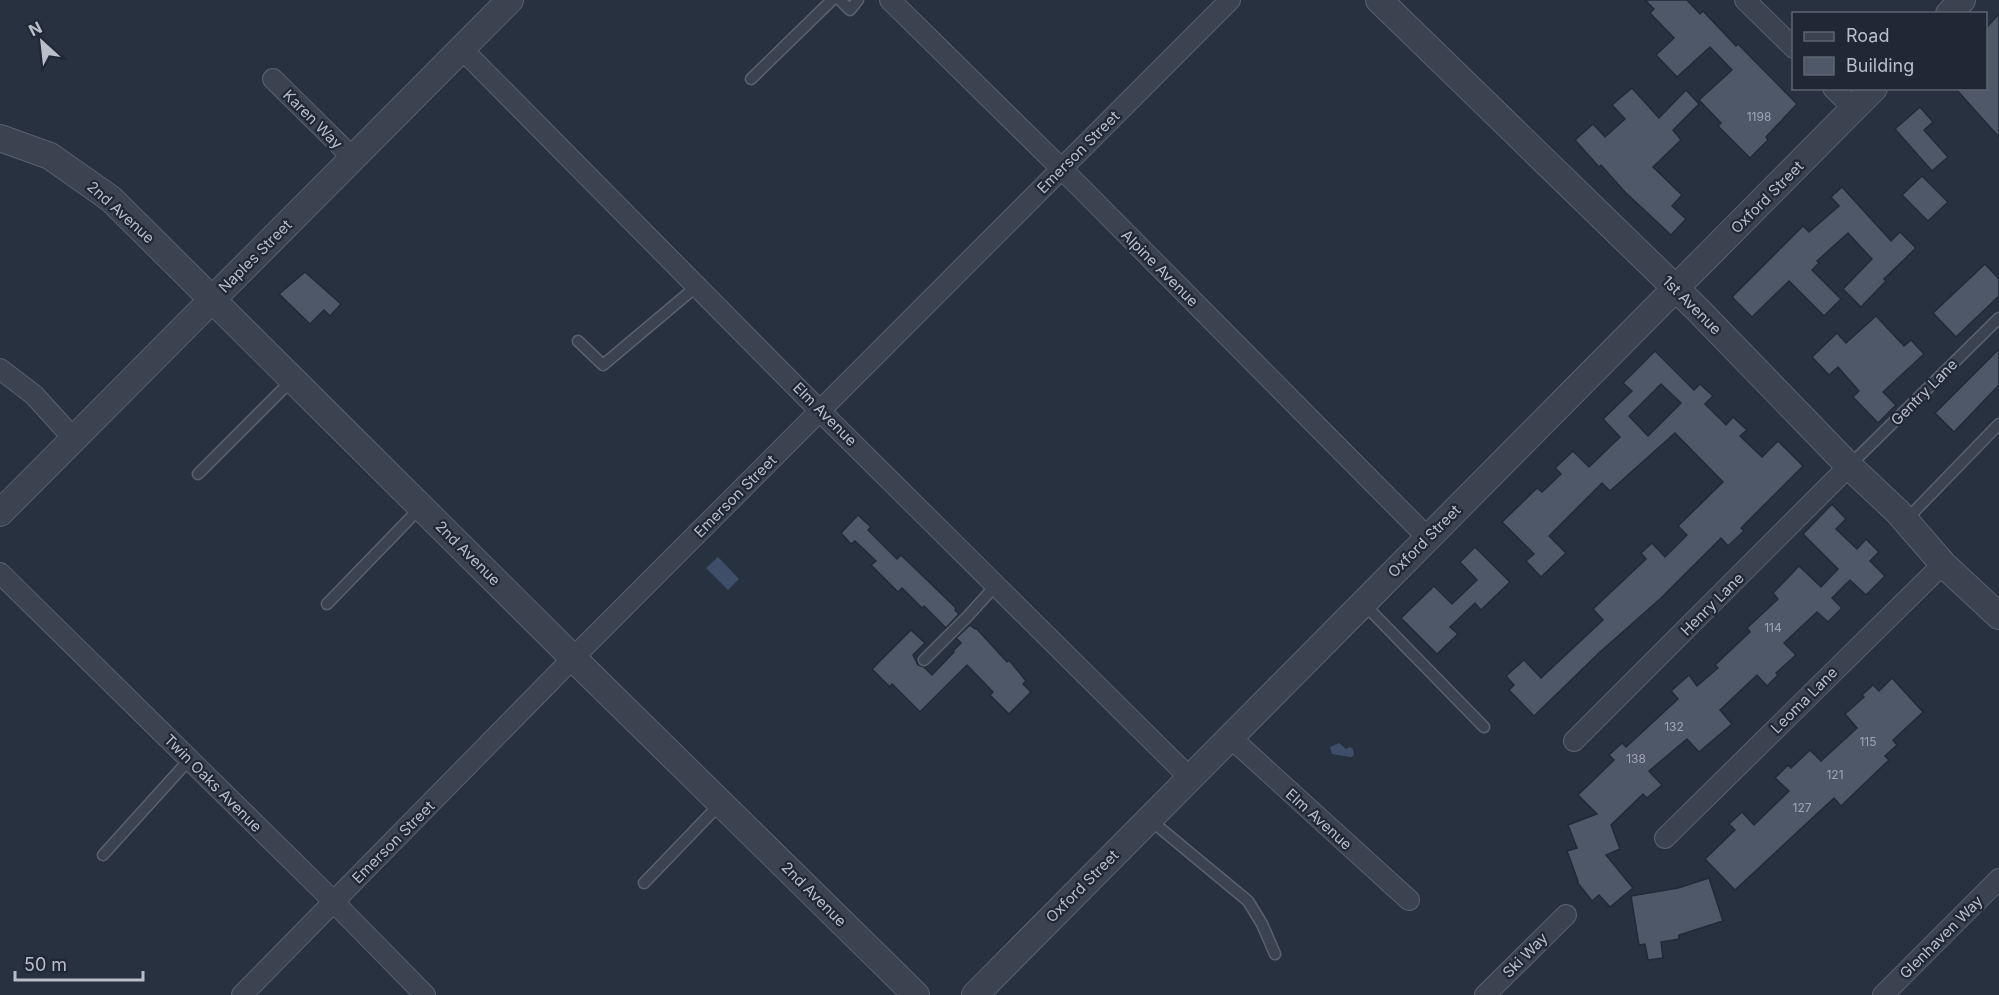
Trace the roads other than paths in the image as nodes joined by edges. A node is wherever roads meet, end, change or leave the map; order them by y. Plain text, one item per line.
1 (510, 0) edge
2 (832, 0) edge
3 (840, 0) edge
4 (858, 0) edge
5 (890, 0) edge
6 (1230, 0) edge
7 (1379, 0) edge
8 (1745, 0) edge
9 (1962, 0) edge
10 (1951, 12) edge
11 (1792, 46) edge
12 (462, 49) junction
13 (273, 79) dead end
14 (751, 79) dead end
15 (1835, 90) edge
16 (1872, 90) edge
17 (1854, 109) junction
18 (0, 138) edge
19 (353, 158) junction
20 (1061, 169) junction
21 (697, 286) junction
22 (1676, 289) junction
23 (212, 298) junction
24 (1999, 318) edge
25 (578, 341) dead end
26 (0, 369) edge
27 (293, 379) junction
28 (820, 411) junction
29 (1999, 424) edge
30 (73, 438) junction
31 (1849, 466) junction
32 (198, 474) dead end
33 (422, 507) junction
34 (0, 513) edge
35 (1905, 521) junction
36 (1428, 538) junction
37 (1943, 564) junction
38 (0, 573) edge
39 (996, 585) junction
40 (1363, 603) junction
41 (327, 604) dead end
42 (1999, 616) edge
43 (573, 658) junction
44 (924, 660) dead end
45 (1484, 727) dead end
46 (1230, 737) junction
47 (1574, 741) dead end
48 (189, 760) junction
49 (1189, 777) junction
50 (721, 803) junction
51 (1149, 819) junction
52 (1665, 837) dead end
53 (103, 855) dead end
54 (1999, 879) edge
55 (644, 883) dead end
56 (1409, 900) dead end
57 (333, 903) junction
58 (1566, 915) dead end
59 (1275, 954) dead end
60 (242, 995) edge
61 (425, 995) edge
62 (916, 995) edge
63 (975, 995) edge
64 (1485, 995) edge
65 (1883, 995) edge

1 - 12 street, Naples Street
2 - 14 lane
3 - 4 lane
5 - 20 street, Alpine Avenue
6 - 20 street, Emerson Street
7 - 22 street, 1st Avenue
8 - 11 street
9 - 10 street
12 - 19 street, Naples Street
12 - 21 street, Elm Avenue
13 - 19 street, Karen Way
15 - 17 street
16 - 17 street, Oxford Street
17 - 22 street, Oxford Street
18 - 23 street, 2nd Avenue
19 - 23 street, Naples Street
20 - 28 street, Emerson Street
20 - 36 street, Alpine Avenue
21 - 25 lane
21 - 28 street, Elm Avenue
22 - 31 street, 1st Avenue
22 - 36 street, Oxford Street
23 - 27 street, 2nd Avenue
23 - 30 street, Naples Street
24 - 31 lane, Gentry Lane
26 - 30 street
27 - 32 lane
27 - 33 street, 2nd Avenue
28 - 39 street, Elm Avenue
28 - 43 street, Emerson Street
29 - 35 lane
30 - 34 street, Naples Street
31 - 35 street, 1st Avenue
31 - 47 street, Henry Lane
33 - 41 lane
33 - 43 street, 2nd Avenue
35 - 37 street, 1st Avenue
36 - 40 street, Oxford Street
37 - 42 street, 1st Avenue
37 - 52 street, Leoma Lane
38 - 48 street, Twin Oaks Avenue
39 - 44 lane
39 - 49 street, Elm Avenue
40 - 45 lane
40 - 46 street, Oxford Street
43 - 50 street, 2nd Avenue
43 - 57 street, Emerson Street
46 - 49 street, Oxford Street
46 - 56 street, Elm Avenue
48 - 53 lane
48 - 57 street, Twin Oaks Avenue
49 - 51 street, Oxford Street
50 - 55 lane
50 - 62 street, 2nd Avenue
51 - 59 lane
51 - 63 street, Oxford Street
54 - 65 street, Glenhaven Way
57 - 60 street, Emerson Street
57 - 61 street, Twin Oaks Avenue
58 - 64 street, Ski Way

